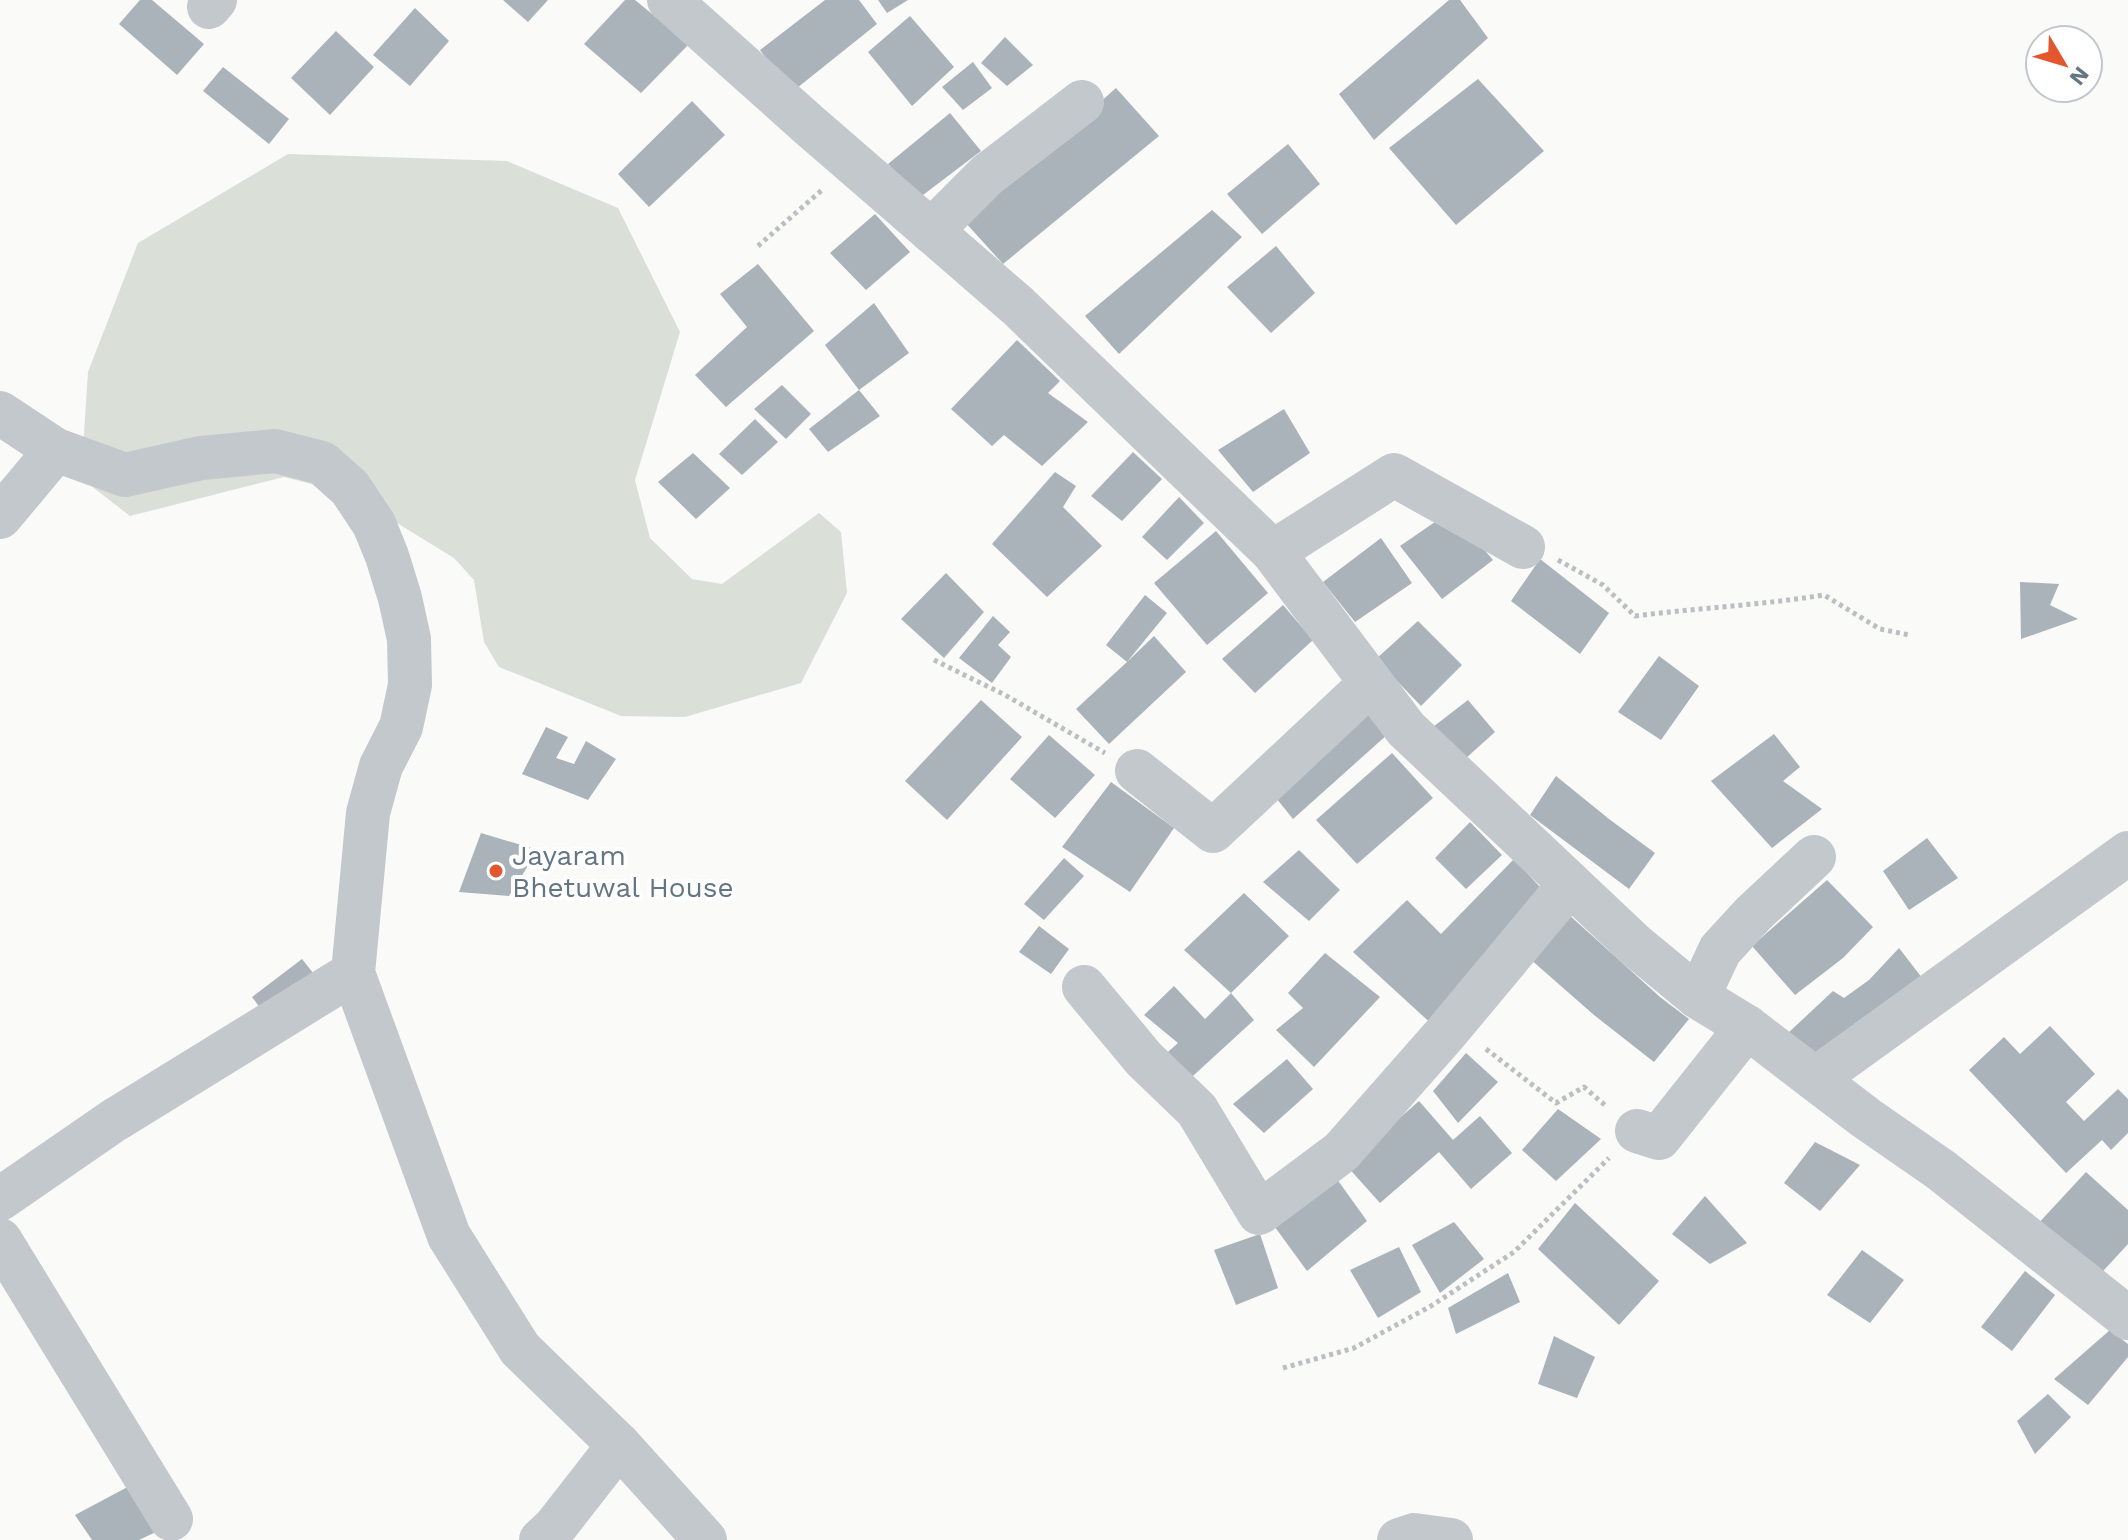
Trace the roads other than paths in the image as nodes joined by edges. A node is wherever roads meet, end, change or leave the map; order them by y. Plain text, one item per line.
1 (669, 0) edge
2 (1082, 102) dead end
3 (931, 231) junction
4 (0, 413) edge
5 (56, 450) junction
6 (0, 517) edge
7 (1523, 547) road end
8 (1273, 552) junction
9 (1371, 683) junction
10 (1137, 771) road end
11 (2128, 853) edge
12 (1814, 857) dead end
13 (1570, 884) junction
14 (353, 973) junction
15 (1084, 987) dead end
16 (1698, 997) junction
17 (1747, 1027) junction
18 (1815, 1079) junction
19 (1637, 1131) road end
20 (0, 1199) edge
21 (0, 1240) edge
22 (2128, 1318) edge
23 (619, 1445) junction
24 (171, 1519) dead end
25 (541, 1540) edge
26 (705, 1540) edge
27 (1399, 1540) edge
28 (1451, 1540) edge

1 - 3 street
2 - 3 street
3 - 8 street
4 - 5 street
5 - 6 street
5 - 14 street
7 - 8 street
8 - 9 street
9 - 10 street
9 - 13 street
11 - 18 street
12 - 16 street
13 - 15 street
13 - 16 street
14 - 20 street
14 - 23 street
16 - 17 street
17 - 18 street
17 - 19 street
18 - 22 street
21 - 24 street
23 - 25 street
23 - 26 street
27 - 28 street

